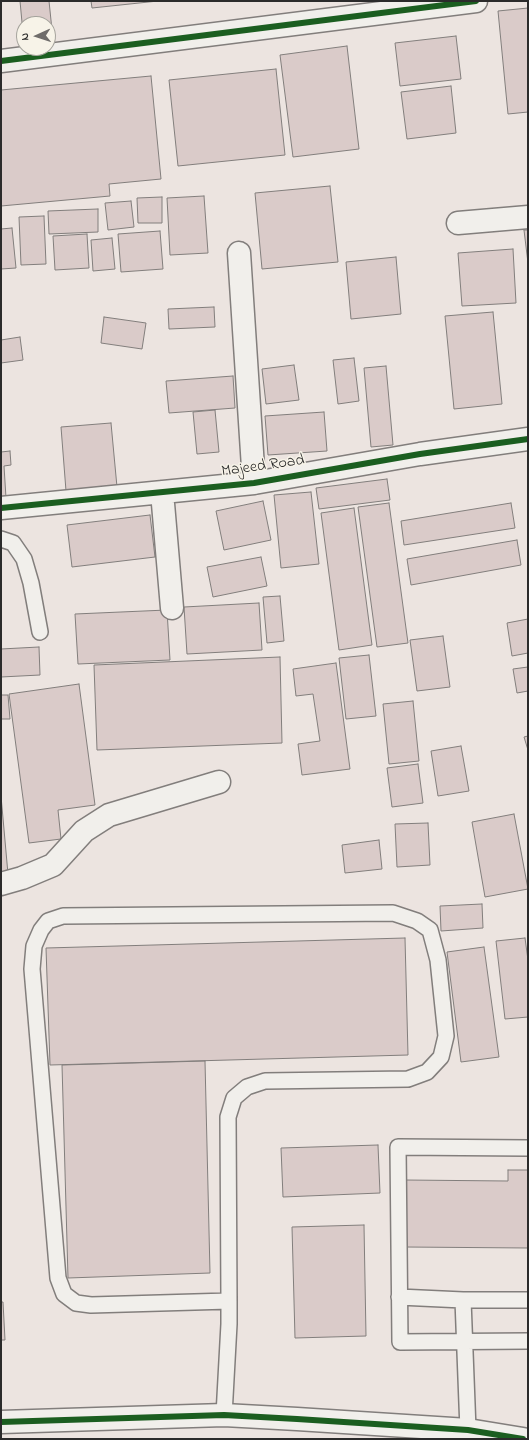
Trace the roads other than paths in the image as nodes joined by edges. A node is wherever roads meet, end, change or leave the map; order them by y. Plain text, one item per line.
1 (476, 1) edge
2 (1, 61) edge
3 (528, 217) edge
4 (458, 223) dead end
5 (239, 254) dead end
6 (528, 440) edge
7 (254, 483) junction
8 (162, 492) junction
9 (1, 508) edge
10 (1, 539) edge
11 (172, 608) dead end
12 (40, 632) dead end
13 (219, 782) dead end
14 (1, 884) edge
15 (528, 1148) edge
16 (400, 1297) junction
17 (463, 1300) junction
18 (528, 1300) edge
19 (229, 1301) junction
20 (465, 1341) junction
21 (528, 1342) edge
22 (224, 1415) junction
23 (1, 1422) edge
24 (468, 1430) junction
25 (523, 1439) edge

1 - 2 street
3 - 4 street
5 - 7 street
6 - 7 street, Majeed Road
7 - 8 street, Majeed Road
8 - 9 street, Majeed Road
8 - 11 street
10 - 12 lane
13 - 14 street
15 - 16 lane
16 - 17 lane
16 - 20 lane
17 - 18 lane
17 - 20 lane
19 - 19 lane
19 - 22 lane
20 - 21 lane
20 - 24 lane
22 - 23 street
22 - 24 street
24 - 25 street

